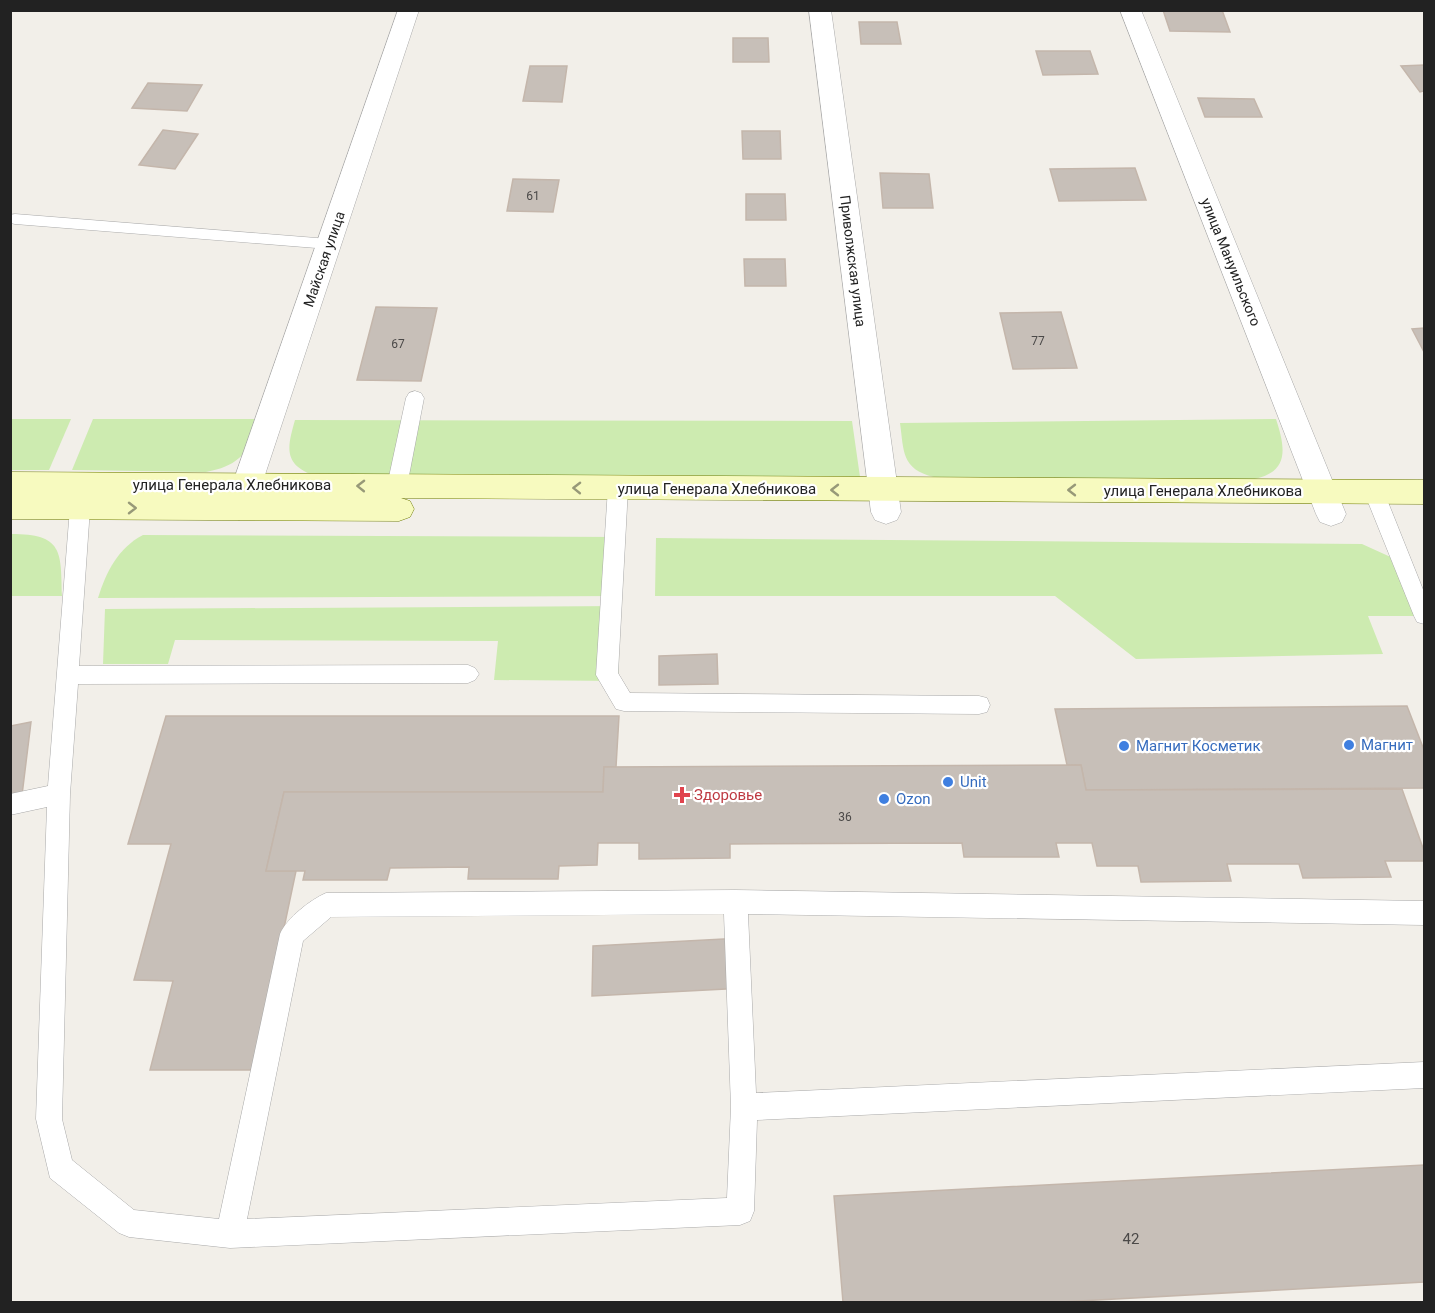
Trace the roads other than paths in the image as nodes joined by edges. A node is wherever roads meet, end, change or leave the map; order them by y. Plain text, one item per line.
1 (409, 10) edge
2 (820, 10) edge
3 (1130, 10) edge
4 (15, 219) dead end
5 (329, 244) junction
6 (415, 398) dead end
7 (10, 484) edge
8 (397, 486) junction
9 (1425, 492) edge
10 (84, 496) junction
11 (243, 496) junction
12 (618, 500) junction
13 (885, 501) junction
14 (1327, 503) junction
15 (1379, 503) junction
16 (10, 507) edge
17 (1425, 515) edge
18 (1425, 616) edge
19 (468, 674) dead end
20 (68, 675) junction
21 (979, 705) dead end
22 (59, 794) junction
23 (10, 805) edge
24 (735, 902) junction
25 (1425, 913) edge
26 (1425, 1076) edge
27 (744, 1107) junction
28 (230, 1234) junction

1 - 5 street, Майская улица
2 - 13 street, Приволжская улица
3 - 14 street, улица Мануильского
4 - 5 lane
5 - 11 street, Майская улица
6 - 8 lane
7 - 10 street, улица Генерала Хлебникова
8 -> 11 street, улица Генерала Хлебникова
12 -> 8 street, улица Генерала Хлебникова
9 - 15 street, улица Генерала Хлебникова
10 - 11 street, улица Генерала Хлебникова
10 - 16 street, улица Генерала Хлебникова
10 - 20 lane
11 - 12 street, улица Генерала Хлебникова
12 - 13 street, улица Генерала Хлебникова
12 - 21 lane
13 - 14 street, улица Генерала Хлебникова
14 - 15 street, улица Генерала Хлебникова
15 - 17 street, улица Генерала Хлебникова
15 - 18 lane
19 - 20 lane
20 - 22 lane
22 - 23 lane
22 - 28 lane
24 - 25 lane
24 - 27 lane
24 - 28 lane
26 - 27 lane
27 - 28 lane

